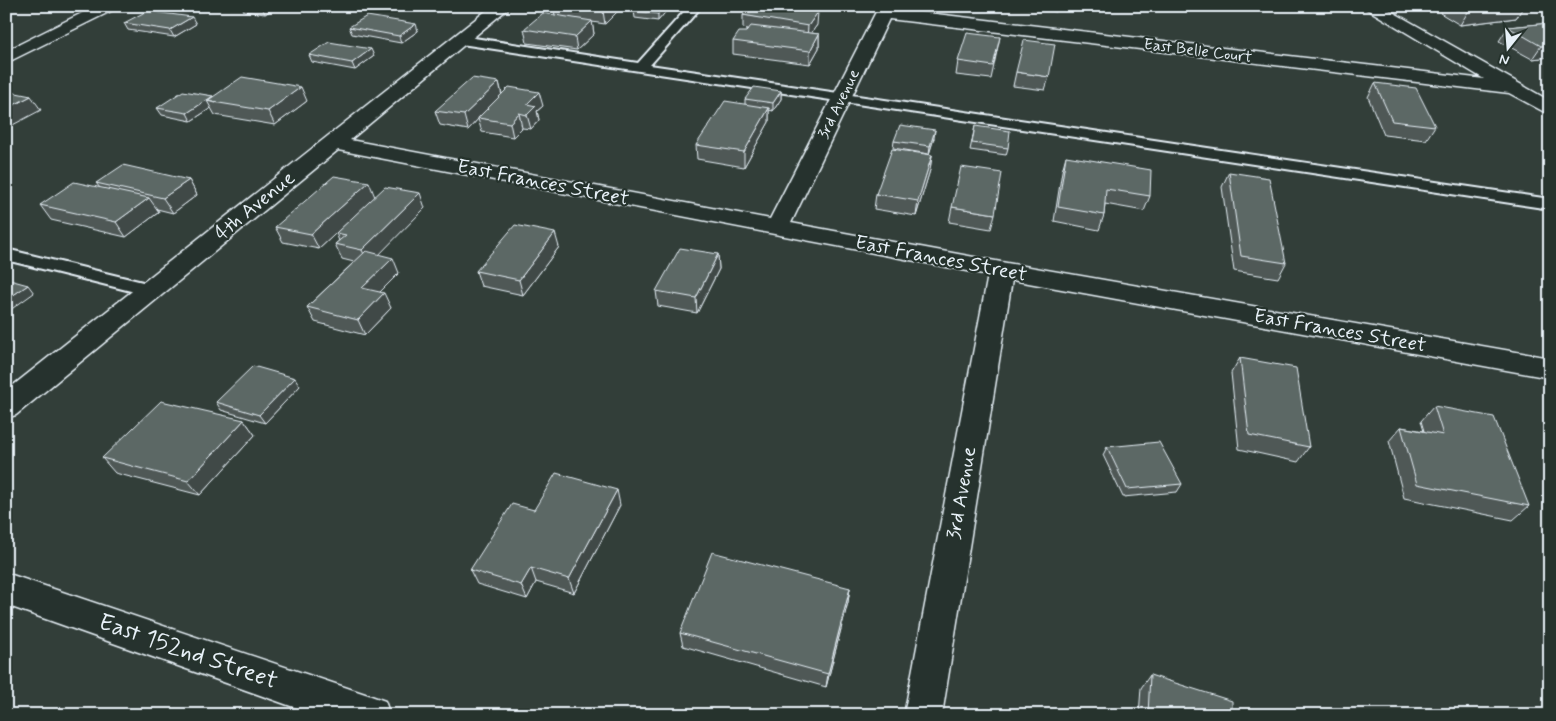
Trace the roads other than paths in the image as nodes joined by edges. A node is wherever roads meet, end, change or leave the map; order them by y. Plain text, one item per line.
1 (109, 6) edge
2 (503, 6) edge
3 (696, 6) edge
4 (1370, 6) edge
5 (885, 10) edge
6 (461, 40) junction
7 (6, 58) edge
8 (641, 67) junction
9 (1513, 88) junction
10 (842, 97) junction
11 (1550, 109) edge
12 (334, 143) junction
13 (1550, 204) edge
14 (777, 228) junction
15 (6, 254) edge
16 (1001, 270) junction
17 (151, 290) junction
18 (1550, 368) edge
19 (6, 407) edge
20 (6, 589) edge
21 (371, 715) edge
22 (923, 715) edge

1 - 7 street
2 - 6 street, 4th Avenue
3 - 8 lane
4 - 9 street
5 - 9 street, East Belle Court
5 - 10 street, 3rd Avenue
6 - 8 lane
6 - 12 street, 4th Avenue
8 - 10 lane
9 - 11 street
10 - 13 lane
10 - 14 street, 3rd Avenue
12 - 14 street, East Frances Street
12 - 17 street, 4th Avenue
14 - 16 street, East Frances Street
15 - 17 lane
16 - 18 street, East Frances Street
16 - 22 street, 3rd Avenue
17 - 19 street, 4th Avenue
20 - 21 street, East 152nd Street

